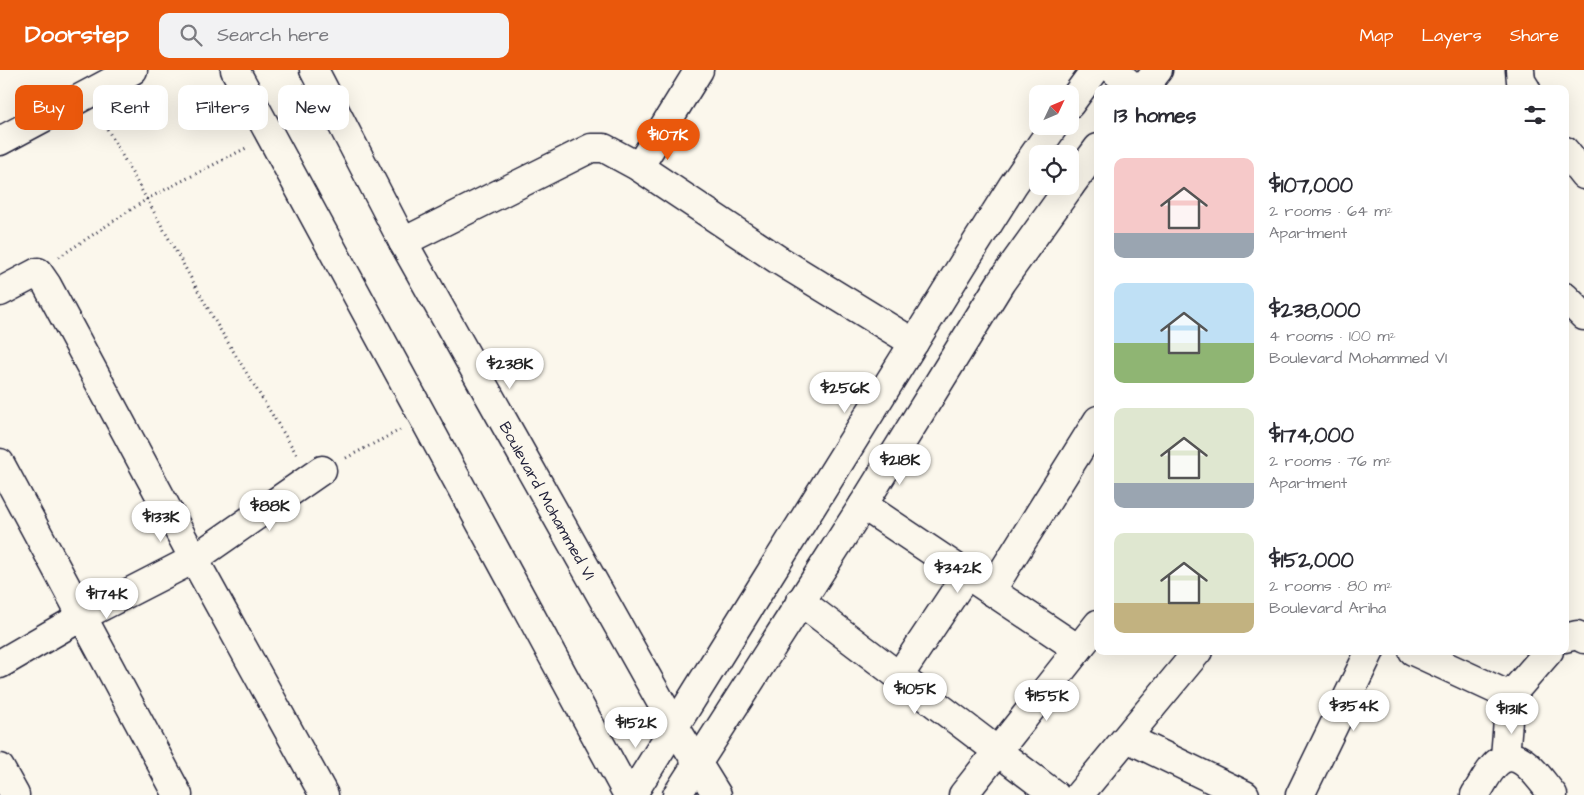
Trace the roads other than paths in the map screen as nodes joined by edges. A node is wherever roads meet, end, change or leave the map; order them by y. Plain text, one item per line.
1 (132, 70) edge
2 (235, 70) edge
3 (314, 70) edge
4 (699, 70) edge
5 (1095, 70) edge
6 (1114, 70) edge
7 (1158, 70) edge
8 (1520, 70) edge
9 (1131, 85) edge
10 (1146, 85) edge
11 (1524, 85) edge
12 (1079, 92) edge
13 (1048, 135) edge
14 (0, 140) edge
15 (1094, 153) edge
16 (1569, 156) edge
17 (639, 167) junction
18 (1079, 174) edge
19 (1584, 175) edge
20 (1064, 195) edge
21 (403, 242) junction
22 (0, 292) edge
23 (1569, 301) edge
24 (1584, 316) edge
25 (914, 343) junction
26 (1094, 426) edge
27 (0, 463) edge
28 (322, 470) road end
29 (863, 505) junction
30 (194, 559) junction
31 (967, 574) junction
32 (991, 591) junction
33 (800, 601) junction
34 (81, 616) junction
35 (1094, 629) edge
36 (1569, 637) edge
37 (1584, 639) edge
38 (1078, 649) junction
39 (1195, 655) edge
40 (1368, 655) edge
41 (1422, 655) edge
42 (1546, 655) edge
43 (0, 664) edge
44 (899, 676) junction
45 (1510, 696) junction
46 (675, 727) junction
47 (1127, 738) junction
48 (997, 751) junction
49 (1505, 757) junction
50 (698, 764) junction
51 (0, 768) edge
52 (14, 795) edge
53 (178, 795) edge
54 (324, 795) edge
55 (628, 795) edge
56 (632, 795) edge
57 (678, 795) edge
58 (717, 795) edge
59 (964, 795) edge
60 (1055, 795) edge
61 (1079, 795) edge
62 (1245, 795) edge
63 (1300, 795) edge
64 (1475, 795) edge
65 (1553, 795) edge

1 - 14 street
2 - 55 street
3 - 21 street, Boulevard Mohammed VI
4 - 17 street
5 - 12 street
6 - 9 street
7 - 10 street
8 - 11 street
13 - 25 street
15 - 18 street
16 - 19 street
17 - 21 street
17 - 25 street
20 - 29 street
21 - 46 street, Boulevard Mohammed VI
22 - 30 street
23 - 24 street
25 - 46 street
26 - 32 street
27 - 34 street
28 - 30 street
29 - 31 street
29 - 33 street
30 - 34 street
30 - 54 street
31 - 32 street
31 - 44 street
32 - 38 street
33 - 44 street
33 - 50 street
34 - 43 street
34 - 53 street
35 - 38 street
36 - 37 street
38 - 48 street
39 - 47 street
40 - 63 street
41 - 45 street
42 - 45 street
44 - 48 street
45 - 49 street
46 - 50 street, Boulevard Mohammed VI
46 - 56 street
47 - 61 street
47 - 62 street
48 - 59 street
48 - 60 street
49 - 64 street
49 - 65 street
50 - 57 street
50 - 58 street, Boulevard Mohammed VI
51 - 52 street

